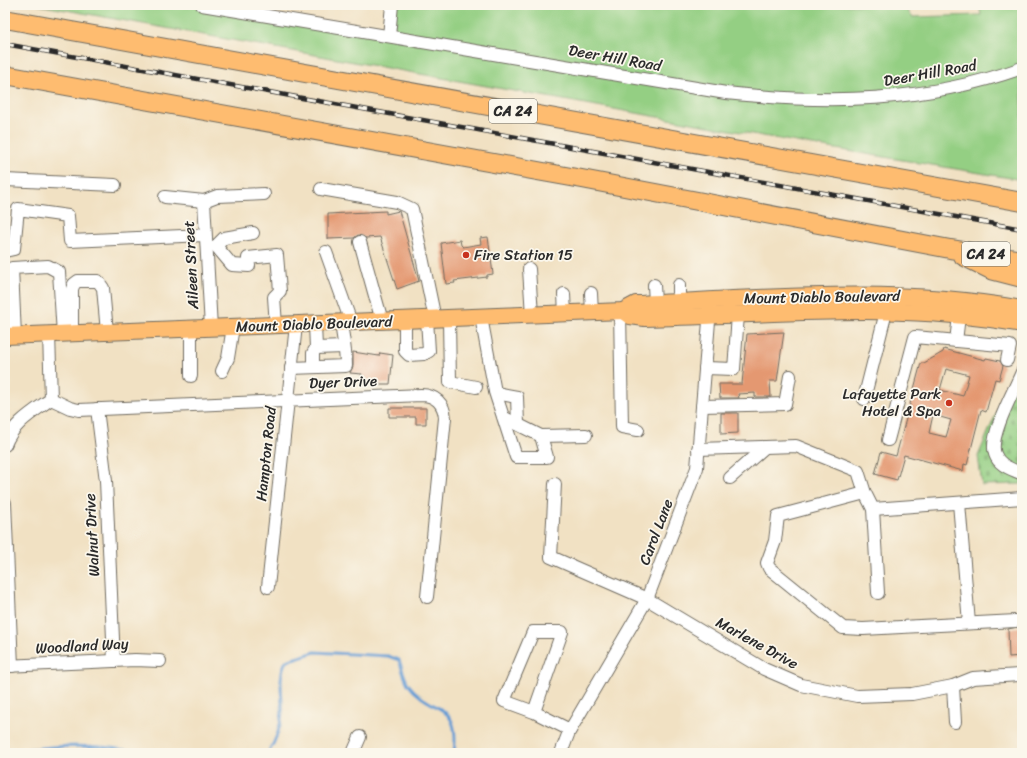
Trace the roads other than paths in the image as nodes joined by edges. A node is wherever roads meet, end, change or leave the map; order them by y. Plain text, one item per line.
1 (204, 5) edge
2 (392, 5) edge
3 (5, 19) edge
4 (389, 36) junction
5 (1022, 68) edge
6 (5, 75) edge
7 (5, 180) edge
8 (115, 185) dead end
9 (321, 189) dead end
10 (264, 194) dead end
11 (165, 197) dead end
12 (204, 201) junction
13 (1022, 202) edge
14 (253, 233) dead end
15 (205, 235) junction
16 (360, 242) dead end
17 (950, 249) junction
18 (5, 251) edge
19 (326, 252) dead end
20 (1022, 260) edge
21 (528, 269) dead end
22 (1022, 278) edge
23 (654, 285) dead end
24 (679, 285) dead end
25 (591, 293) dead end
26 (564, 294) dead end
27 (711, 300) junction
28 (679, 302) junction
29 (655, 303) junction
30 (888, 303) junction
31 (960, 307) junction
32 (1022, 309) edge
33 (622, 311) junction
34 (592, 313) junction
35 (564, 314) junction
36 (532, 315) junction
37 (738, 315) junction
38 (709, 316) junction
39 (481, 317) junction
40 (437, 319) junction
41 (405, 320) junction
42 (382, 321) junction
43 (346, 323) junction
44 (314, 324) junction
45 (1022, 324) edge
46 (296, 325) junction
47 (276, 326) junction
48 (233, 327) junction
49 (211, 328) junction
50 (191, 329) junction
51 (107, 332) junction
52 (61, 334) junction
53 (10, 336) edge
54 (956, 341) junction
55 (344, 347) junction
56 (316, 348) junction
57 (1007, 360) dead end
58 (313, 367) junction
59 (291, 368) junction
60 (705, 368) junction
61 (222, 371) dead end
62 (1022, 372) edge
63 (191, 376) dead end
64 (790, 376) dead end
65 (476, 387) dead end
66 (1018, 392) edge
67 (496, 393) junction
68 (51, 399) junction
69 (864, 399) dead end
70 (288, 400) junction
71 (702, 406) junction
72 (98, 409) junction
73 (503, 417) junction
74 (518, 424) junction
75 (638, 430) dead end
76 (586, 434) dead end
77 (541, 436) junction
78 (888, 440) dead end
79 (5, 445) edge
80 (765, 447) junction
81 (698, 449) junction
82 (1022, 474) edge
83 (730, 478) dead end
84 (555, 484) dead end
85 (865, 493) junction
86 (1022, 498) edge
87 (5, 503) edge
88 (959, 503) junction
89 (873, 509) junction
90 (268, 587) dead end
91 (878, 593) dead end
92 (427, 597) dead end
93 (647, 599) junction
94 (1016, 621) dead end
95 (969, 624) junction
96 (114, 661) junction
97 (160, 661) dead end
98 (9, 666) edge
99 (1019, 675) dead end
100 (953, 686) junction
101 (534, 712) junction
102 (955, 722) dead end
103 (570, 730) junction
104 (360, 737) dead end
105 (353, 753) edge
106 (561, 753) edge

1 - 4 street, Deer Hill Road
2 - 4 street
3 - 13 highway, CA 24
4 - 5 street, Deer Hill Road
6 - 17 highway, CA 24
7 - 8 street
9 - 40 street
10 - 12 street
11 - 12 street
12 - 15 street, Aileen Street
14 - 47 street
15 - 18 street
15 - 49 street, Aileen Street
16 - 42 street
17 - 20 highway, CA 24
17 - 22 highway
19 - 43 street
21 - 36 street
23 - 29 street
24 - 28 street
25 - 34 street
26 - 35 street
27 - 28 main road, Mount Diablo Boulevard
27 - 30 main road, Mount Diablo Boulevard
27 - 38 street, Carol Lane
28 - 29 main road, Mount Diablo Boulevard
29 - 33 main road, Mount Diablo Boulevard
30 - 31 main road, Mount Diablo Boulevard
30 - 37 main road, Mount Diablo Boulevard
30 - 69 street
31 - 32 main road, Mount Diablo Boulevard
31 - 45 main road, Mount Diablo Boulevard
31 - 54 street
33 - 34 main road, Mount Diablo Boulevard
33 - 38 main road, Mount Diablo Boulevard
33 - 75 street
34 - 35 main road, Mount Diablo Boulevard
35 - 36 main road, Mount Diablo Boulevard
36 - 39 main road, Mount Diablo Boulevard
37 - 38 main road, Mount Diablo Boulevard
37 - 60 street
38 - 60 street, Carol Lane
39 - 40 main road, Mount Diablo Boulevard
39 - 67 street
40 - 41 main road, Mount Diablo Boulevard
40 - 41 street
40 - 65 street
41 - 42 main road, Mount Diablo Boulevard
42 - 43 main road, Mount Diablo Boulevard
43 - 44 main road, Mount Diablo Boulevard
43 - 55 street
44 - 46 main road, Mount Diablo Boulevard
44 - 56 street
46 - 47 main road, Mount Diablo Boulevard
46 - 59 street, Hampton Road
47 - 48 main road, Mount Diablo Boulevard
48 - 49 main road, Mount Diablo Boulevard
48 - 61 street
49 - 50 main road, Mount Diablo Boulevard
50 - 51 main road, Mount Diablo Boulevard
50 - 63 street
51 - 52 main road, Mount Diablo Boulevard
51 - 52 street
52 - 53 main road, Mount Diablo Boulevard
52 - 53 street
52 - 68 street
54 - 57 street
54 - 78 street
55 - 56 street
55 - 58 street
56 - 58 street
58 - 59 street
59 - 70 street, Hampton Road
60 - 71 street, Carol Lane
62 - 66 street
64 - 71 street
66 - 82 street
67 - 73 street
67 - 74 street
68 - 72 street, Dyer Drive
68 - 79 street
70 - 72 street, Dyer Drive
70 - 90 street, Hampton Road
70 - 92 street, Dyer Drive
71 - 81 street, Carol Lane
72 - 96 street, Walnut Drive
73 - 74 street
73 - 77 street
74 - 77 street
76 - 77 street
80 - 81 street
80 - 83 street
80 - 85 street
81 - 93 street, Carol Lane
84 - 93 street, Marlene Drive
85 - 89 street
85 - 95 street
86 - 88 street
87 - 98 street
88 - 89 street
88 - 95 street
89 - 91 street
93 - 100 street, Marlene Drive
93 - 103 street, Carol Lane
94 - 95 street
96 - 97 street, Woodland Way
96 - 98 street, Woodland Way
99 - 100 street, Marlene Drive
100 - 102 street
101 - 101 street
101 - 103 street
103 - 106 street, Carol Lane
104 - 105 street

